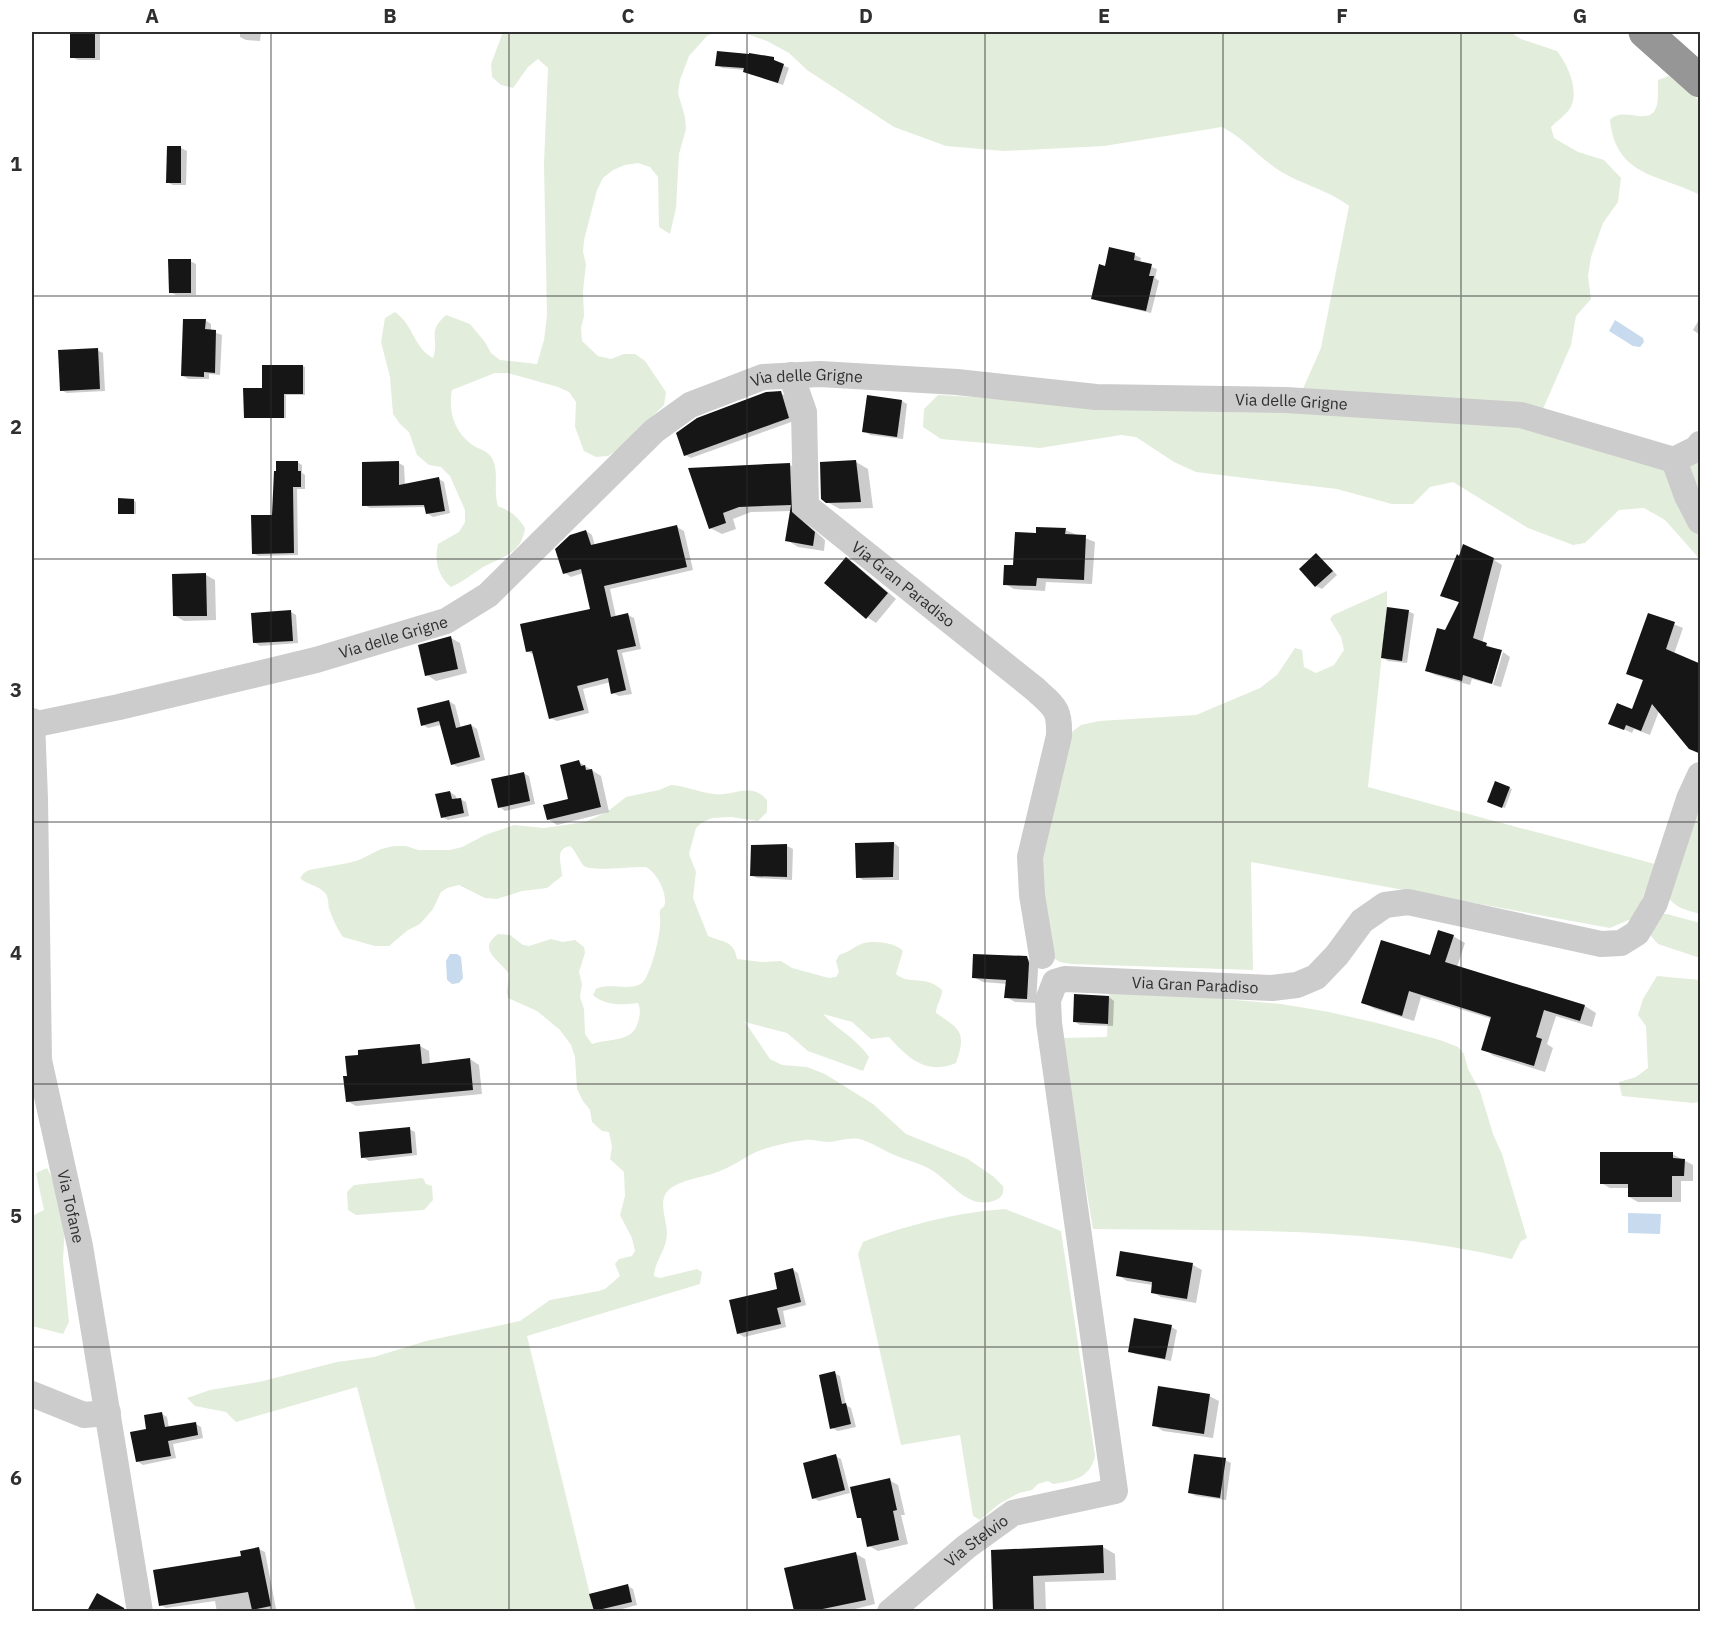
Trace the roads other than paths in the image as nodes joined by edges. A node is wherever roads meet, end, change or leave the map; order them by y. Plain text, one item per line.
1 (1645, 32) edge
2 (1701, 81) edge
3 (791, 375) junction
4 (1701, 444) edge
5 (1674, 460) junction
6 (1701, 521) edge
7 (32, 721) edge
8 (32, 725) edge
9 (1701, 775) edge
10 (33, 799) edge
11 (1042, 956) dead end
12 (32, 1394) edge
13 (108, 1413) junction
14 (1115, 1491) joint
15 (140, 1611) edge
16 (890, 1611) edge

1 - 2 highway
3 - 5 street, Via delle Grigne
3 - 8 street, Via delle Grigne
3 - 11 street, Via Gran Paradiso
4 - 5 street
5 - 6 street
7 - 8 street, Via Tofane
8 - 10 street, Via Tofane
9 - 14 street, Via Gran Paradiso
10 - 13 street, Via Tofane
12 - 13 street
13 - 15 street, Via Tofane
14 - 16 street, Via Stelvio

